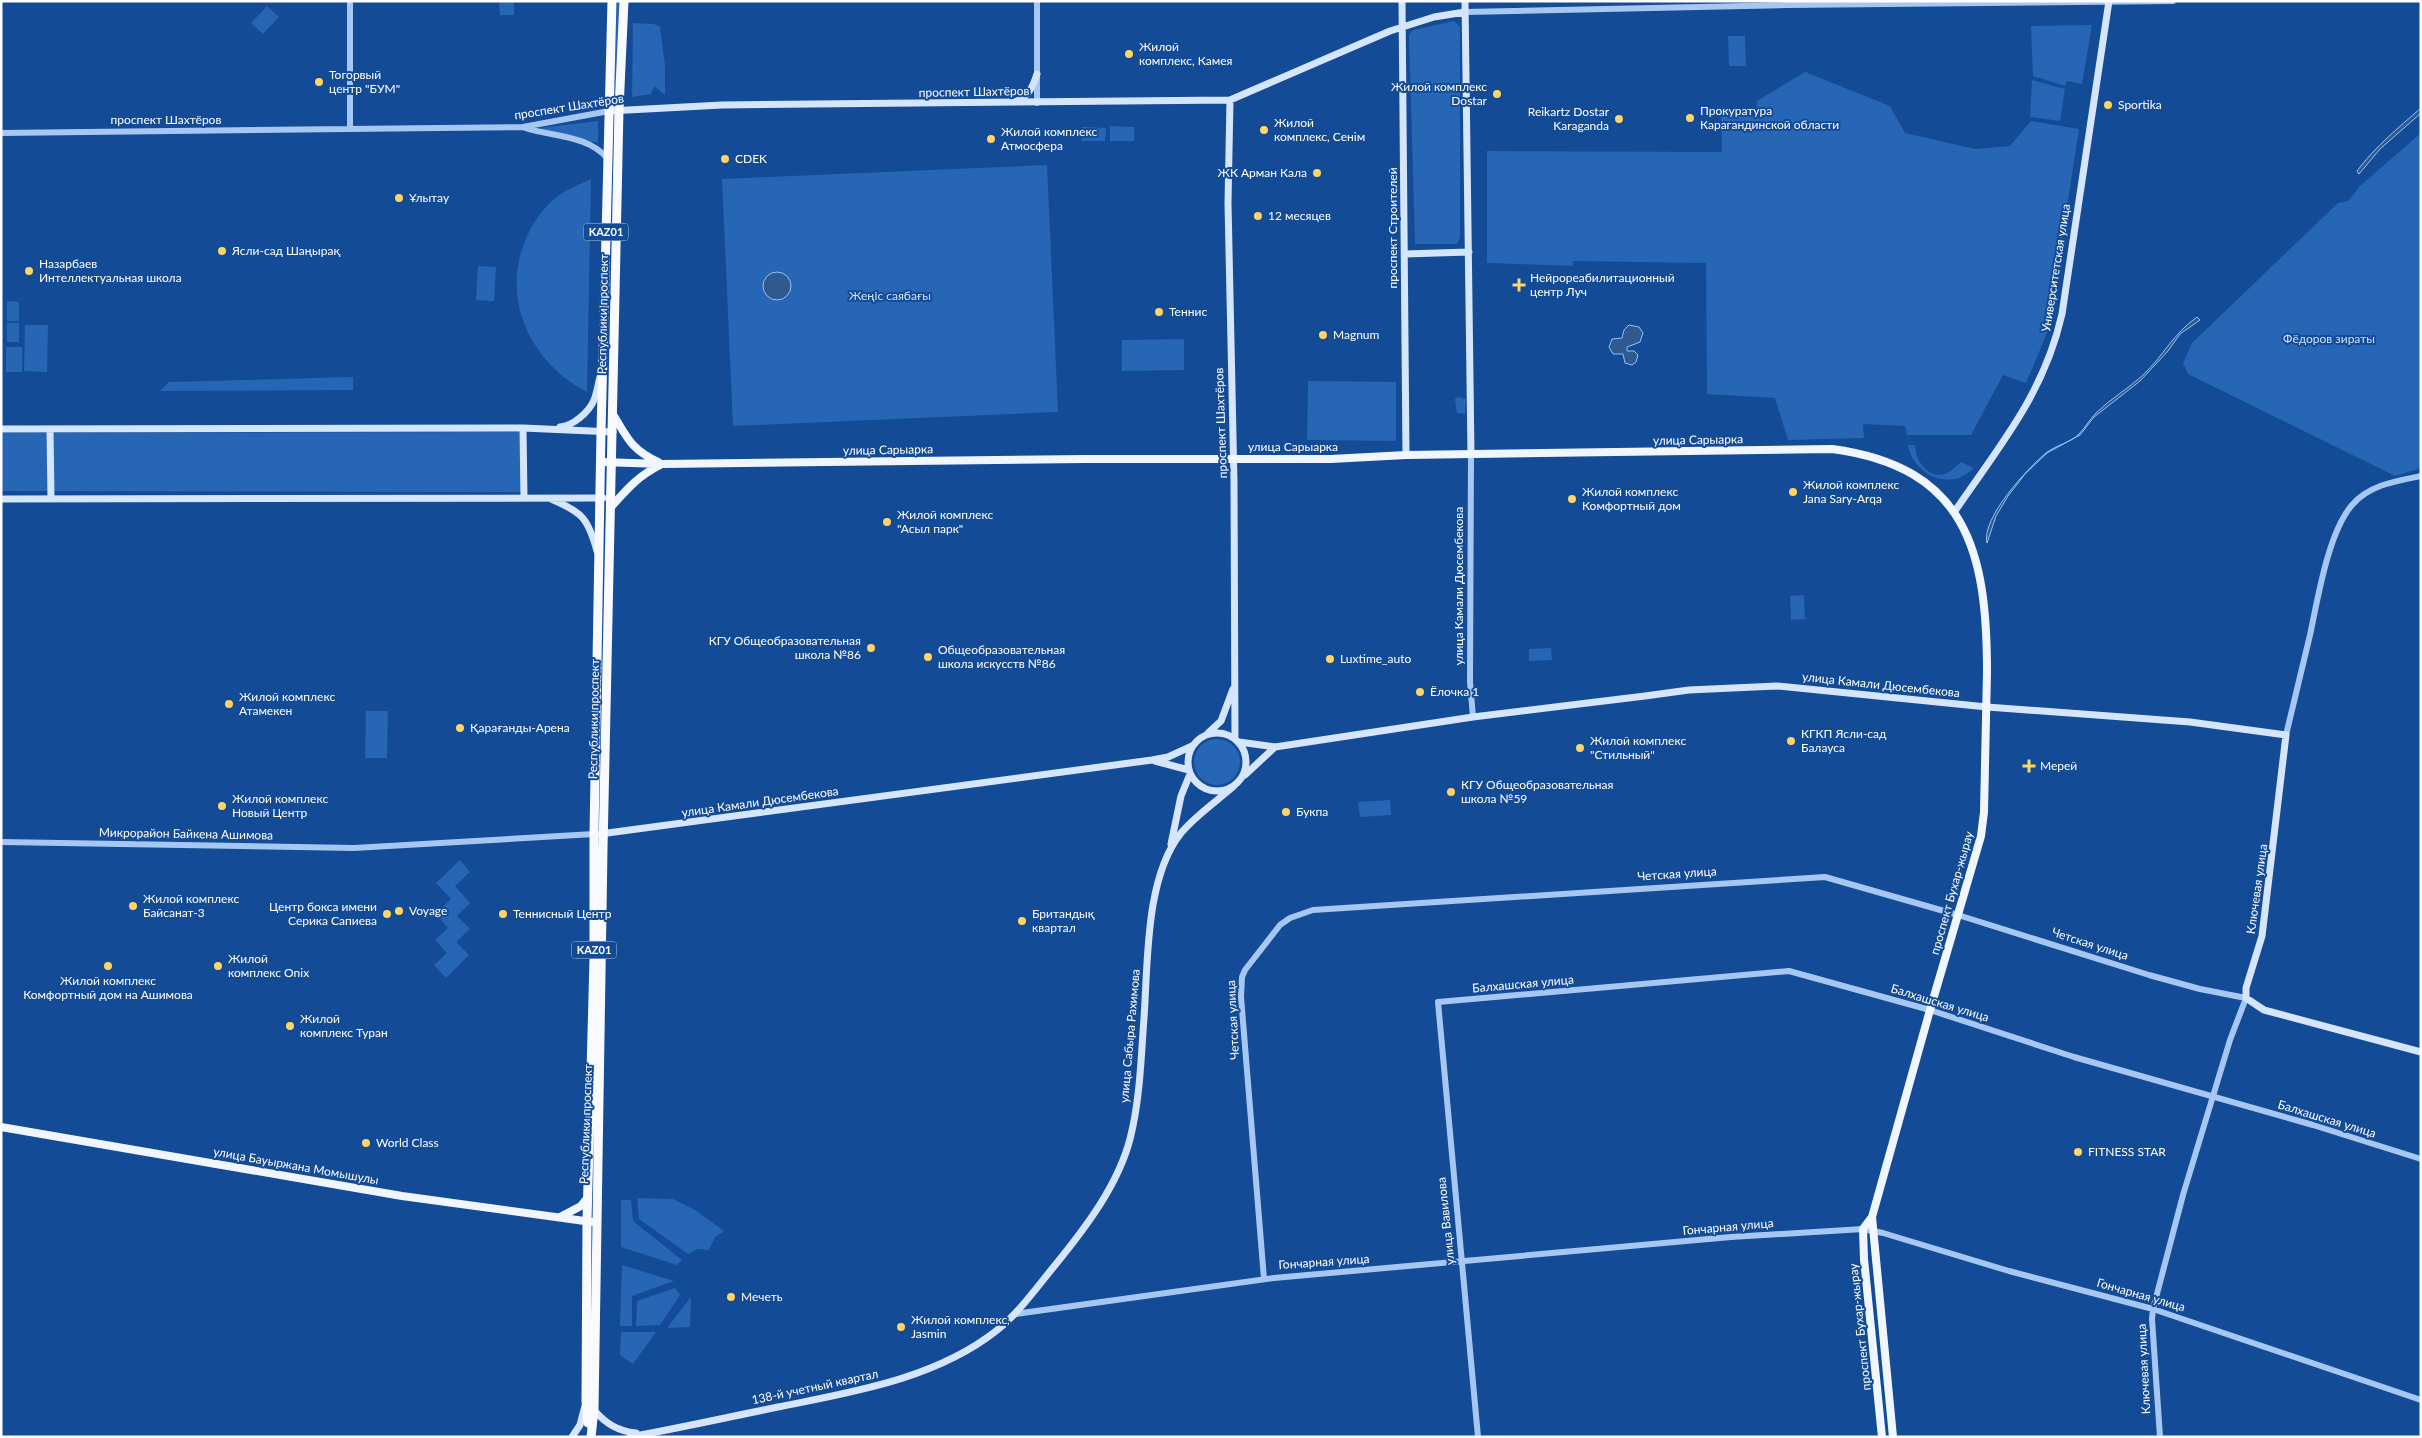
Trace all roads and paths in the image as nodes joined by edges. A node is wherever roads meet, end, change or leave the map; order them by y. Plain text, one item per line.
1 (350, 1) edge
2 (612, 1) edge
3 (624, 1) edge
4 (1037, 1) edge
5 (1402, 1) edge
6 (1465, 1) edge
7 (2172, 1) edge
8 (2109, 2) edge
9 (1465, 12) junction
10 (1402, 27) junction
11 (1037, 74) junction
12 (1230, 100) junction
13 (1012, 103) junction
14 (1037, 103) junction
15 (619, 110) junction
16 (609, 111) junction
17 (523, 127) junction
18 (350, 130) junction
19 (1, 133) edge
20 (608, 160) junction
21 (1469, 252) junction
22 (1405, 254) junction
23 (603, 364) junction
24 (614, 416) junction
25 (524, 428) junction
26 (532, 428) junction
27 (1, 429) edge
28 (50, 429) junction
29 (601, 432) junction
30 (613, 432) junction
31 (1471, 454) junction
32 (1406, 455) junction
33 (1233, 458) junction
34 (601, 462) junction
35 (613, 463) junction
36 (662, 464) junction
37 (2421, 476) edge
38 (524, 498) junction
39 (548, 498) junction
40 (600, 498) junction
41 (612, 498) junction
42 (1, 499) edge
43 (51, 499) junction
44 (611, 508) junction
45 (1955, 511) junction
46 (599, 560) junction
47 (1235, 684) junction
48 (1987, 707) junction
49 (1474, 717) junction
50 (2286, 735) junction
51 (1203, 736) junction
52 (1237, 740) junction
53 (1192, 746) junction
54 (1275, 746) junction
55 (1152, 760) junction
56 (1189, 772) junction
57 (1241, 780) junction
58 (1234, 786) junction
59 (599, 834) junction
60 (1, 842) edge
61 (370, 847) joint
62 (1170, 850) junction
63 (1958, 915) junction
64 (2246, 998) junction
65 (1438, 1002) joint
66 (1930, 1010) junction
67 (2421, 1052) edge
68 (2214, 1097) junction
69 (1, 1127) edge
70 (2421, 1159) edge
71 (588, 1198) junction
72 (558, 1218) junction
73 (1872, 1218) junction
74 (592, 1222) junction
75 (1863, 1229) junction
76 (1872, 1230) junction
77 (587, 1233) junction
78 (1462, 1263) junction
79 (1264, 1279) junction
80 (2154, 1309) junction
81 (1015, 1314) junction
82 (995, 1332) joint
83 (2421, 1400) edge
84 (586, 1401) junction
85 (594, 1410) junction
86 (646, 1434) junction
87 (572, 1437) edge
88 (590, 1437) edge
89 (630, 1437) edge
90 (1478, 1437) edge
91 (1882, 1437) edge
92 (1893, 1437) edge
93 (2160, 1437) edge

1 - 18 street
2 - 16 highway, Республики проспект / KАZ01
3 - 15 highway, Республики проспект / KАZ01
4 - 11 street
5 - 10 main road, проспект Строителей
6 - 9 main road
7 - 8 street, проспект Шахтёров
8 - 9 street, проспект Шахтёров
8 - 45 main road, Университетская улица
9 - 10 main road, проспект Шахтёров
9 - 21 main road
10 - 12 main road, проспект Шахтёров
10 - 22 main road, проспект Строителей
11 - 13 main road
11 - 14 street
12 - 14 main road, проспект Шахтёров
12 - 33 main road, проспект Шахтёров
13 - 14 main road, проспект Шахтёров
13 - 15 main road, проспект Шахтёров
15 - 16 main road, проспект Шахтёров
15 - 24 highway, Республики проспект / KАZ01
16 - 17 street, проспект Шахтёров
16 - 20 highway, Республики проспект / KАZ01
17 - 18 street, проспект Шахтёров
17 - 20 street
18 - 19 street, проспект Шахтёров
20 - 23 highway, Республики проспект / KАZ01
21 - 22 main road
21 - 31 main road
22 - 32 main road, проспект Строителей
23 - 26 main road
23 - 29 highway, Республики проспект / KАZ01
24 - 30 highway, Республики проспект / KАZ01
24 - 36 main road
25 - 26 main road
25 - 28 main road
25 - 38 main road
26 - 29 main road
27 - 28 main road
28 - 43 main road
29 - 30 main road
29 - 34 highway, Республики проспект / KАZ01
30 - 35 highway, Республики проспект / KАZ01
31 - 32 main road, улица Сарыарка
31 - 45 main road, улица Сарыарка
31 - 49 street, улица Камали Дюсембекова
32 - 33 main road, улица Сарыарка
33 - 36 main road, улица Сарыарка
33 - 47 main road, проспект Шахтёров
34 - 35 main road, улица Сарыарка
34 - 40 highway, Республики проспект / KАZ01
35 - 36 main road, улица Сарыарка
35 - 41 highway, Республики проспект / KАZ01
36 - 44 main road
37 - 50 street, Ключевая улица
38 - 39 main road
38 - 43 main road
39 - 40 main road
39 - 46 main road
40 - 41 main road
40 - 46 highway, Республики проспект / KАZ01
41 - 44 highway, Республики проспект / KАZ01
42 - 43 main road
44 - 59 highway, Республики проспект / KАZ01
45 - 48 main road, проспект Бухар-жырау
46 - 59 highway, Республики проспект / KАZ01
47 - 51 main road
47 - 52 main road, проспект Шахтёров
48 - 49 main road, улица Камали Дюсембекова
48 - 50 main road, улица Камали Дюсембекова
48 - 63 main road, проспект Бухар-жырау
49 - 54 main road, улица Камали Дюсембекова
50 - 64 main road, Ключевая улица
51 - 52 main road
51 - 53 main road
52 - 54 main road, улица Камали Дюсембекова
52 - 57 main road
53 - 55 main road
53 - 56 main road
54 - 57 main road
55 - 56 main road
55 - 59 main road, улица Камали Дюсембекова
56 - 58 main road
56 - 62 main road
57 - 58 main road
58 - 62 main road
59 - 61 street, улица Камали Дюсембекова
59 - 71 highway, Республики проспект / KАZ01
59 - 74 highway, Республики проспект / KАZ01
60 - 61 street, Микрорайон Байкена Ашимова
62 - 81 main road, улица Сабыра Рахимова
63 - 64 street, Четская улица
63 - 66 main road, проспект Бухар-жырау
63 - 79 street, Четская улица
64 - 67 main road, Четская улица
64 - 68 street, Ключевая улица
65 - 66 street, Балхашская улица
65 - 78 street, улица Вавилова
66 - 68 street, Балхашская улица
66 - 73 main road, проспект Бухар-жырау
68 - 70 street, Балхашская улица
68 - 80 street, Ключевая улица
69 - 72 main road, улица Бауыржана Момышулы
71 - 72 main road
71 - 74 highway, Республики проспект / KАZ01
72 - 74 main road, улица Бауыржана Момышулы
72 - 77 main road
73 - 75 main road, проспект Бухар-жырау
73 - 76 main road, проспект Бухар-жырау
74 - 77 highway, Республики проспект / KАZ01
74 - 85 highway, Республики проспект / KАZ01
75 - 76 street, Гончарная улица
75 - 78 street, Гончарная улица
75 - 91 main road, проспект Бухар-жырау
76 - 80 street, Гончарная улица
76 - 92 main road, проспект Бухар-жырау
77 - 84 highway, Республики проспект / KАZ01
78 - 79 street, Гончарная улица
78 - 90 street, улица Вавилова
79 - 81 street, Гончарная улица
80 - 83 street, Гончарная улица
80 - 93 street, Ключевая улица
81 - 82 main road, улица Сабыра Рахимова
82 - 86 main road, 138-й учетный квартал
84 - 87 main road
84 - 88 highway, Республики проспект / KАZ01
85 - 86 main road
85 - 88 highway, Республики проспект / KАZ01
86 - 89 main road, 138-й учетный квартал

